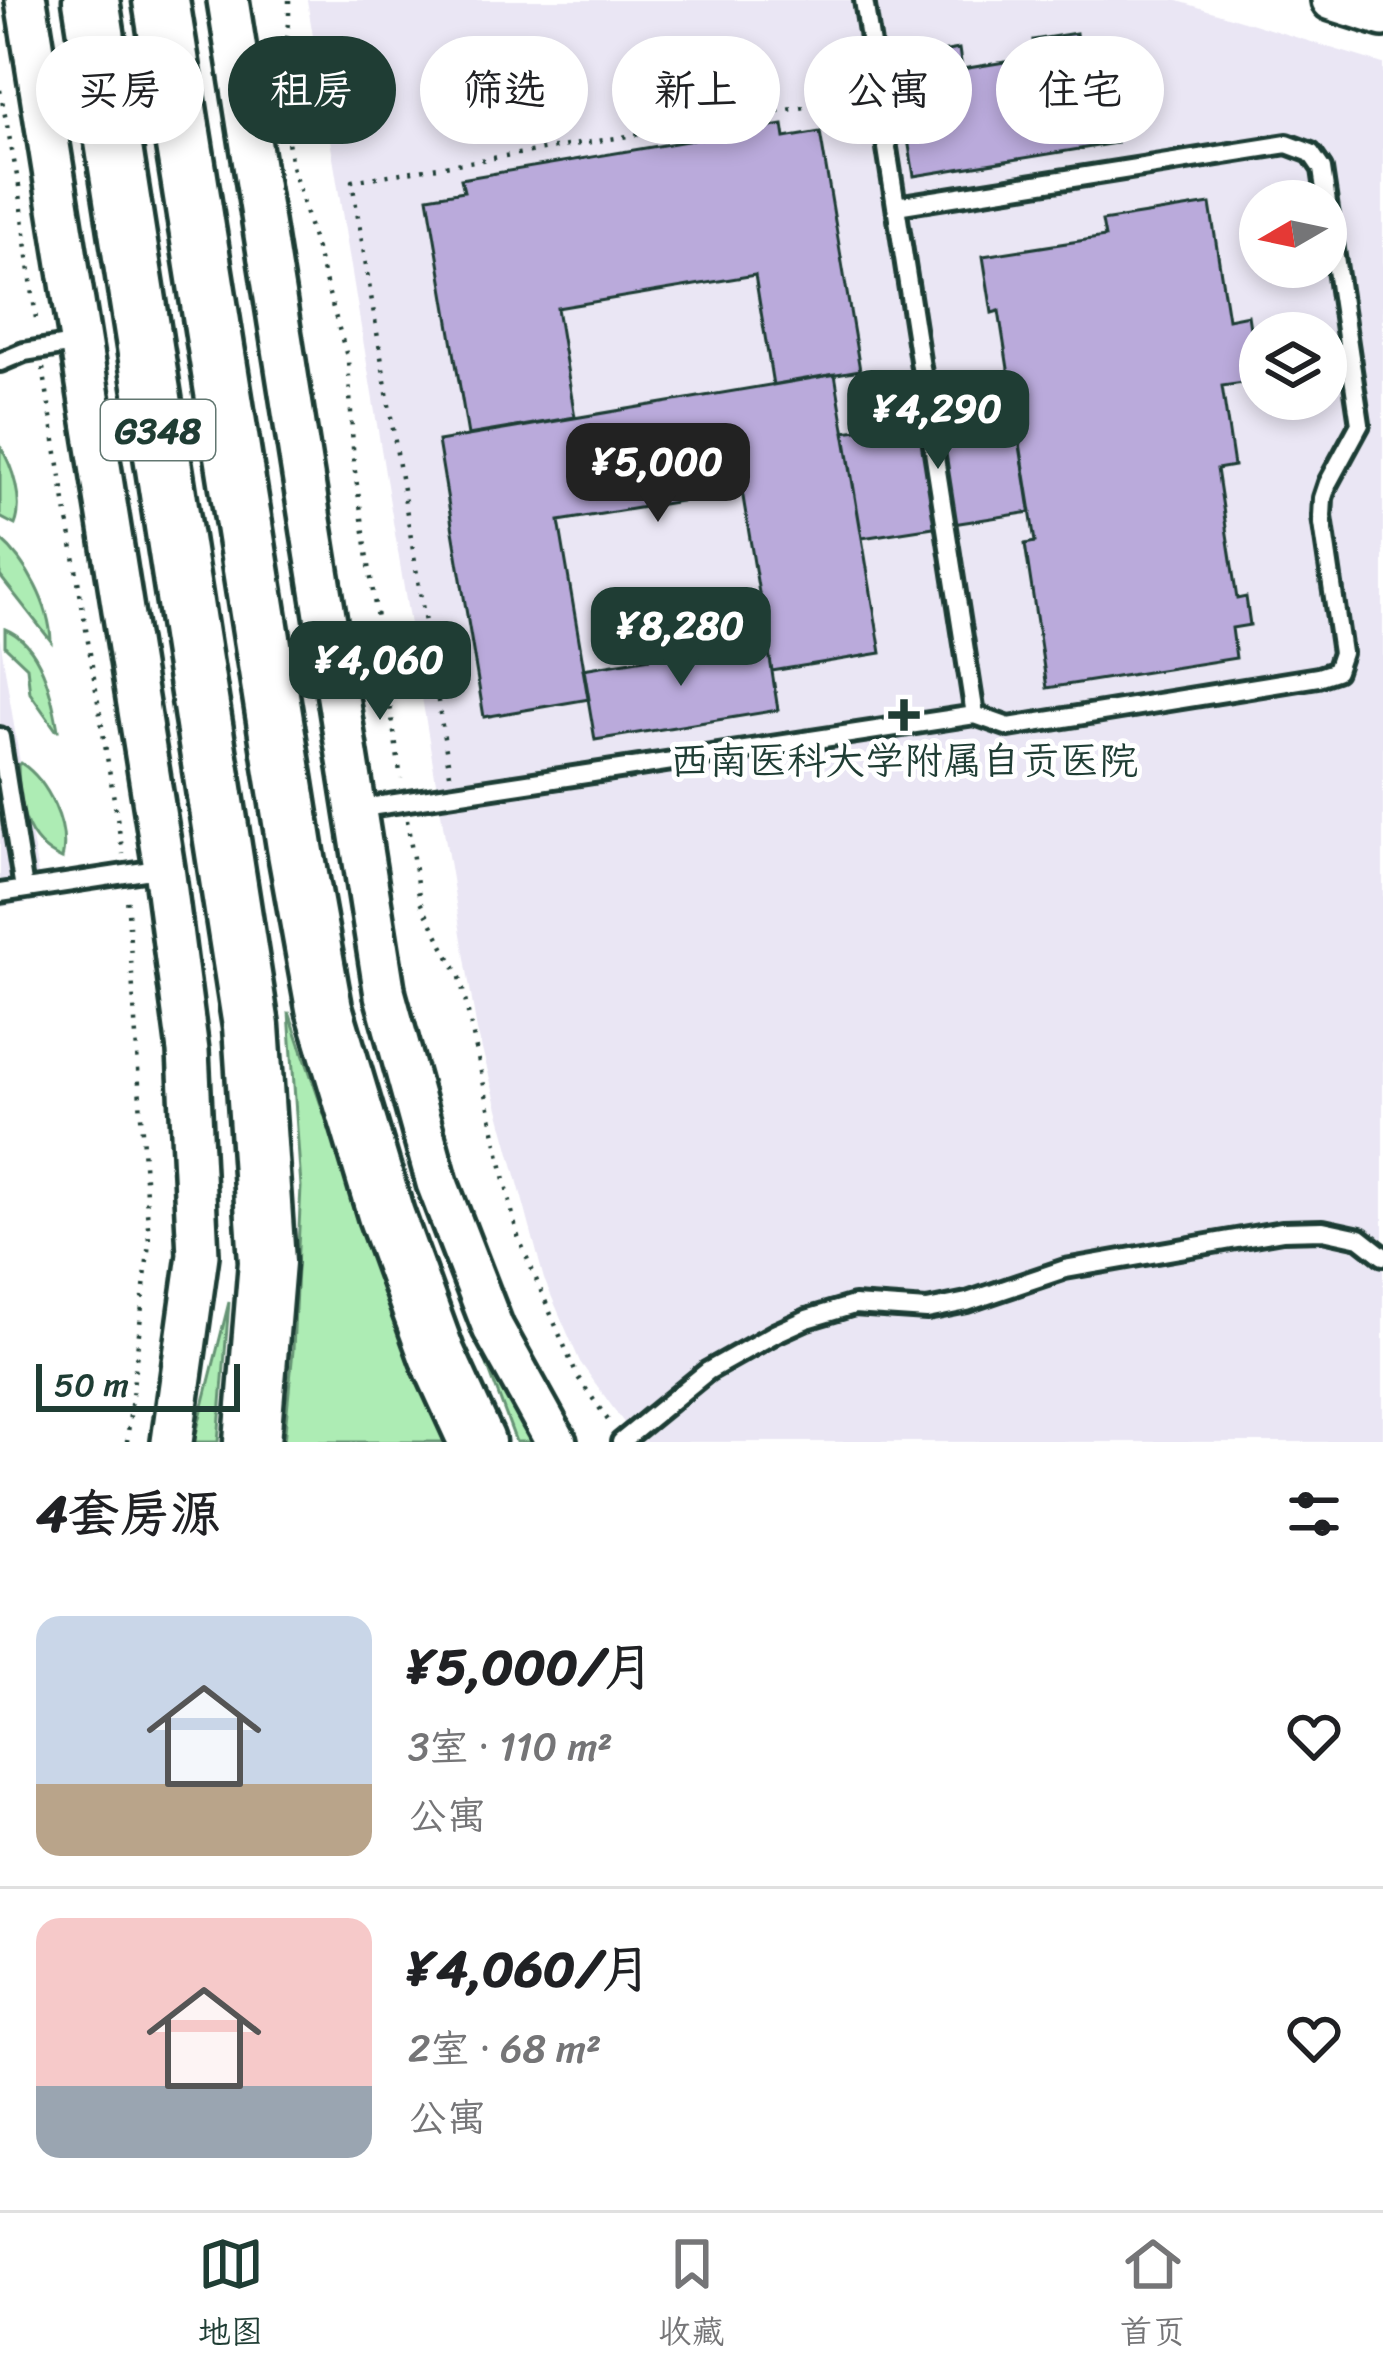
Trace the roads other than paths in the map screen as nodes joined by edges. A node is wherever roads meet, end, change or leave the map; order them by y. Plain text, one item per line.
1 (26, 0) edge
2 (91, 0) edge
3 (161, 0) edge
4 (228, 0) edge
5 (864, 0) edge
6 (1332, 0) edge
7 (1383, 16) edge
8 (896, 206) junction
9 (80, 343) junction
10 (0, 362) edge
11 (975, 715) junction
12 (0, 737) edge
13 (355, 809) junction
14 (145, 870) junction
15 (24, 889) junction
16 (0, 893) edge
17 (1383, 1256) edge
18 (616, 1434) edge
19 (172, 1442) edge
20 (252, 1442) edge
21 (477, 1442) edge
22 (556, 1442) edge

1 - 9 street
2 - 20 highway, G348
3 - 21 highway, G348
4 - 13 street
5 - 8 lane
6 - 7 street
8 - 11 lane
8 - 11 lane
9 - 10 lane
9 - 14 street
11 - 13 lane
12 - 15 lane
13 - 22 street
14 - 15 lane
14 - 19 street
15 - 16 lane
17 - 18 lane

